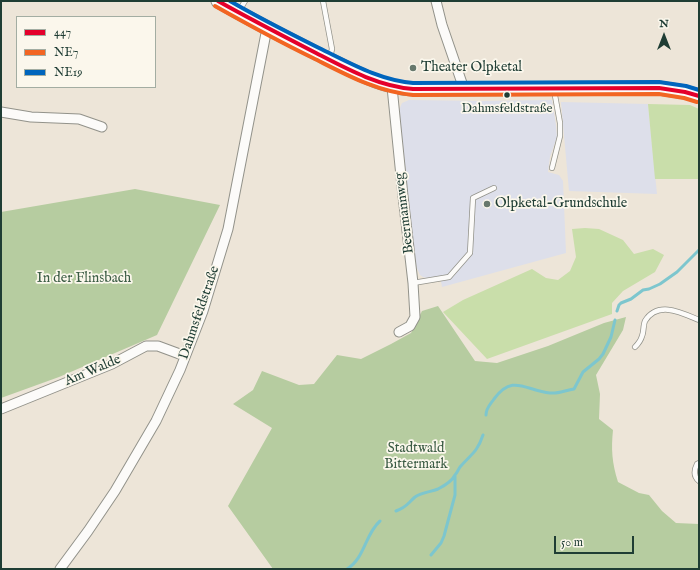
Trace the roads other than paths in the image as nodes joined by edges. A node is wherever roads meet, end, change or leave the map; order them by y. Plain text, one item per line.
1 (218, 1) edge
2 (323, 1) edge
3 (436, 1) edge
4 (242, 7) edge
5 (267, 28) junction
6 (329, 59) junction
7 (392, 87) junction
8 (554, 88) junction
9 (464, 89) junction
10 (699, 96) edge
11 (1, 112) edge
12 (102, 127) dead end
13 (552, 168) dead end
14 (494, 188) dead end
15 (413, 283) junction
16 (699, 320) edge
17 (399, 332) dead end
18 (635, 347) dead end
19 (185, 356) junction
20 (1, 409) edge
21 (699, 463) edge
22 (699, 481) edge
23 (60, 569) edge

1 - 4 street
2 - 6 lane
3 - 9 street
4 - 5 street
5 - 6 street
5 - 19 street, Dahmsfeldstraße
6 - 7 street
7 - 9 street
7 - 15 street, Beermannweg
8 - 9 street
8 - 10 street
8 - 13 lane
11 - 12 street
14 - 15 lane
15 - 17 street, Beermannweg
16 - 18 lane
19 - 20 street, Am Walde
19 - 23 street, Dahmsfeldstraße
21 - 22 lane

